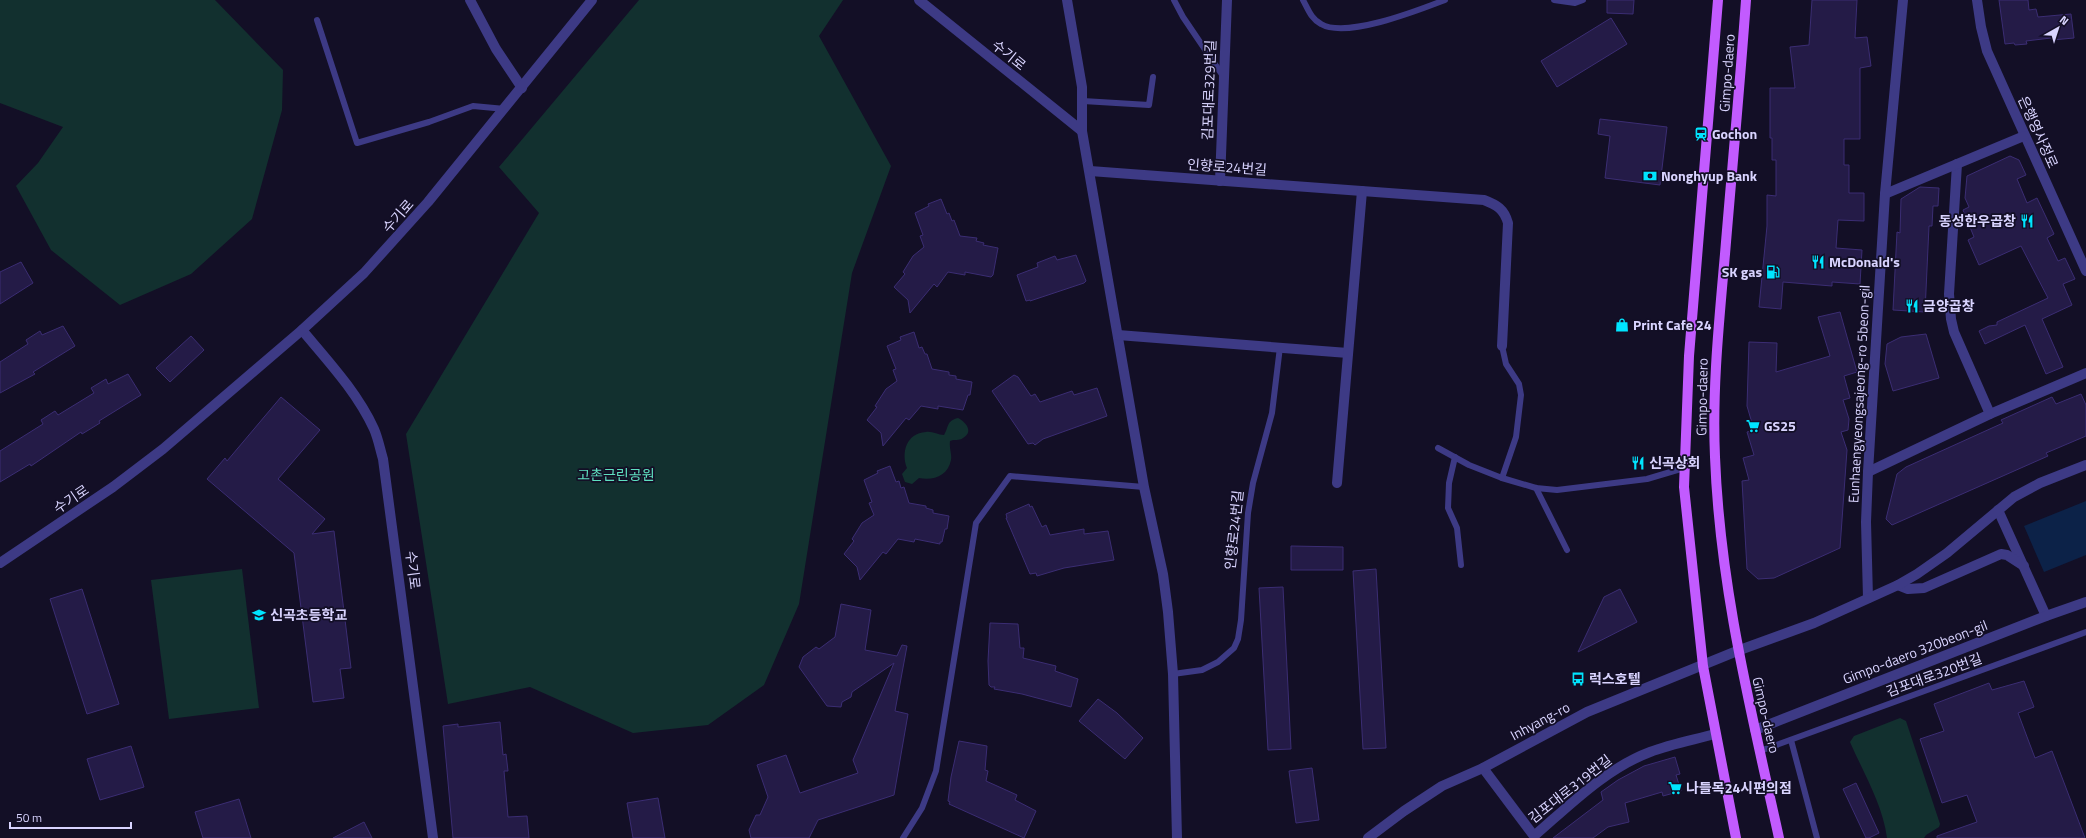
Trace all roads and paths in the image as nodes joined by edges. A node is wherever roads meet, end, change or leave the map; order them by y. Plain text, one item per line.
1 (470, 0) edge
2 (592, 0) edge
3 (919, 0) edge
4 (1067, 0) edge
5 (1174, 0) edge
6 (1227, 0) edge
7 (1303, 0) edge
8 (1445, 0) edge
9 (1554, 0) edge
10 (1583, 0) edge
11 (1718, 0) edge
12 (1746, 0) edge
13 (1904, 0) edge
14 (1977, 0) edge
15 (317, 20) dead end
16 (1223, 76) junction
17 (1153, 77) dead end
18 (522, 88) junction
19 (1083, 101) junction
20 (505, 110) junction
21 (1082, 132) junction
22 (2024, 136) junction
23 (1958, 164) junction
24 (1090, 171) junction
25 (1220, 181) junction
26 (1362, 191) junction
27 (1885, 194) junction
28 (2086, 271) edge
29 (302, 330) junction
30 (1118, 335) junction
31 (1502, 346) joint
32 (1280, 347) junction
33 (1348, 353) junction
34 (2086, 373) edge
35 (1990, 414) junction
36 (1438, 448) dead end
37 (1456, 457) junction
38 (2086, 465) edge
39 (1684, 468) junction
40 (1868, 472) junction
41 (1502, 478) junction
42 (1337, 483) dead end
43 (1144, 487) junction
44 (1536, 488) junction
45 (1998, 510) junction
46 (1567, 550) dead end
47 (0, 563) edge
48 (1461, 565) dead end
49 (2024, 566) junction
50 (1898, 585) junction
51 (1868, 598) junction
52 (2086, 602) edge
53 (2046, 616) junction
54 (2086, 632) edge
55 (1737, 651) junction
56 (1703, 666) junction
57 (1172, 674) junction
58 (1755, 730) junction
59 (1715, 734) junction
60 (1791, 740) junction
61 (1760, 751) junction
62 (1483, 768) junction
63 (1534, 837) edge
64 (433, 838) edge
65 (903, 838) edge
66 (1176, 838) edge
67 (1368, 838) edge
68 (1736, 838) edge
69 (1779, 838) edge
70 (1817, 838) edge

1 - 18 street
2 - 18 street, 수기로
3 - 21 street, 수기로
4 - 19 street
5 - 16 lane
6 - 16 street, 김포대로329번길
7 - 8 lane
9 - 10 lane
11 - 39 main road, Gimpo-daero
12 - 55 main road, Gimpo-daero
13 - 27 street, Eunhaengyeongsajeong-ro 5beon-gil
14 - 22 street, 은행영사정로
15 - 20 lane
16 - 25 street, 김포대로329번길
17 - 19 lane
18 - 20 street, 수기로
19 - 21 street
20 - 29 street, 수기로
21 - 24 street
22 - 23 street
22 - 28 street, 은행영사정로
23 - 27 street
23 - 35 street
24 - 25 street, 인향로24번길
24 - 30 street
25 - 26 street, 인향로24번길
26 - 31 street, 인향로24번길
26 - 33 street
27 - 40 street, Eunhaengyeongsajeong-ro 5beon-gil
29 - 47 street, 수기로
29 - 64 street, 수기로
30 - 32 street
30 - 43 street
31 - 41 lane
32 - 33 street
32 - 57 lane, 인향로24번길
33 - 42 street
34 - 35 street
35 - 40 street
36 - 37 lane
37 - 41 lane
37 - 48 lane
38 - 45 street, Inhyang-ro
39 - 44 lane
39 - 56 main road, Gimpo-daero
40 - 51 street, Eunhaengyeongsajeong-ro 5beon-gil
41 - 44 lane
43 - 57 street
43 - 65 lane
44 - 46 lane
45 - 49 street
45 - 50 street, Inhyang-ro
49 - 50 street
49 - 53 street
50 - 51 street, Inhyang-ro
51 - 55 street, Inhyang-ro
52 - 53 street, Gimpo-daero 320beon-gil
53 - 58 street, Gimpo-daero 320beon-gil
54 - 60 lane, 김포대로320번길
55 - 56 street, Inhyang-ro
55 - 58 main road, Gimpo-daero
56 - 59 main road, Gimpo-daero
56 - 62 street, Inhyang-ro
57 - 66 street
58 - 61 main road, Gimpo-daero
59 - 63 street, 김포대로319번길
59 - 68 main road, Gimpo-daero
60 - 61 lane, 김포대로320번길
60 - 70 lane
61 - 69 main road, Gimpo-daero
62 - 63 street
62 - 67 street, Inhyang-ro

